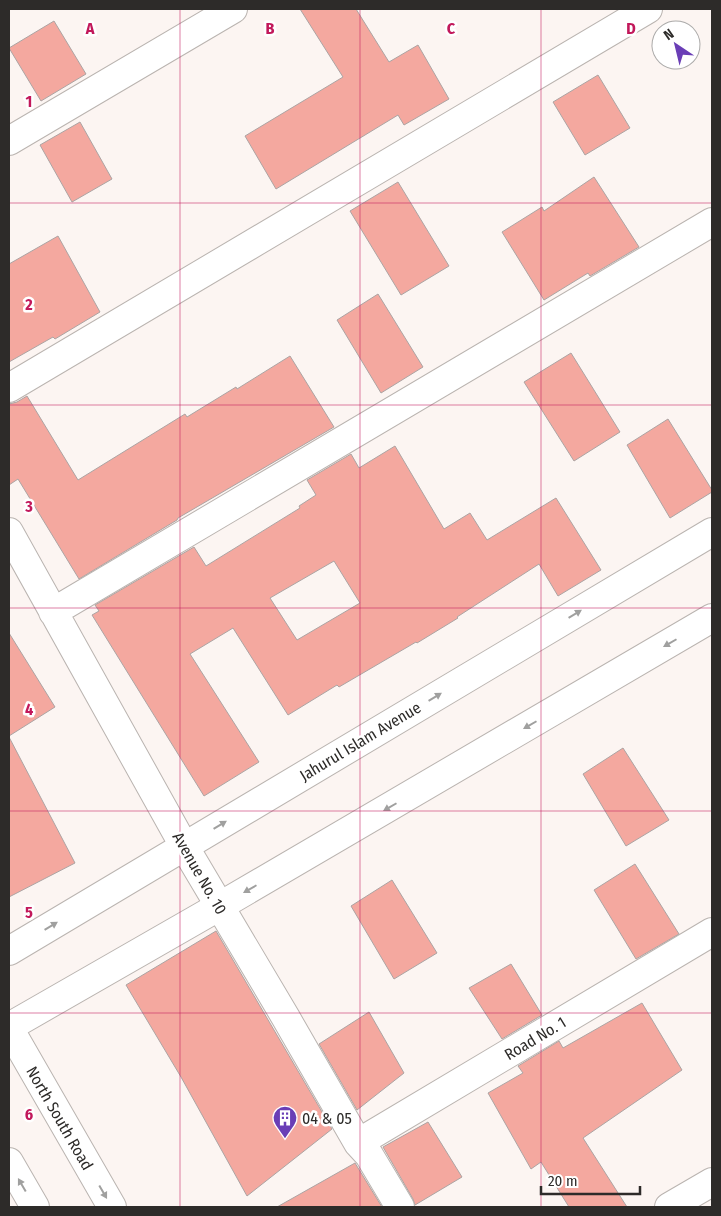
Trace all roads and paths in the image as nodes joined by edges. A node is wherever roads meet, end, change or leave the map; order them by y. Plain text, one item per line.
1 (233, 9) edge
2 (648, 9) edge
3 (9, 141) edge
4 (712, 222) edge
5 (9, 388) edge
6 (9, 532) edge
7 (712, 532) edge
8 (53, 612) junction
9 (712, 618) edge
10 (184, 846) junction
11 (220, 906) junction
12 (712, 932) edge
13 (9, 951) edge
14 (9, 1028) edge
15 (358, 1143) junction
16 (9, 1162) edge
17 (712, 1182) edge
18 (35, 1207) edge
19 (112, 1207) edge
20 (400, 1207) edge
21 (669, 1207) edge

1 - 3 street
2 - 5 street
4 - 8 street
6 - 8 street, Avenue No. 10
10 -> 7 street, Jahurul Islam Avenue
8 - 10 street, Avenue No. 10
9 -> 11 street
10 - 11 street, Avenue No. 10
13 -> 10 street, Jahurul Islam Avenue
11 - 14 street
11 - 15 street, Avenue No. 10
12 - 15 street, Road No. 1
14 -> 19 street, North South Road
15 - 20 street, Avenue No. 10
18 -> 16 street
17 - 21 street

